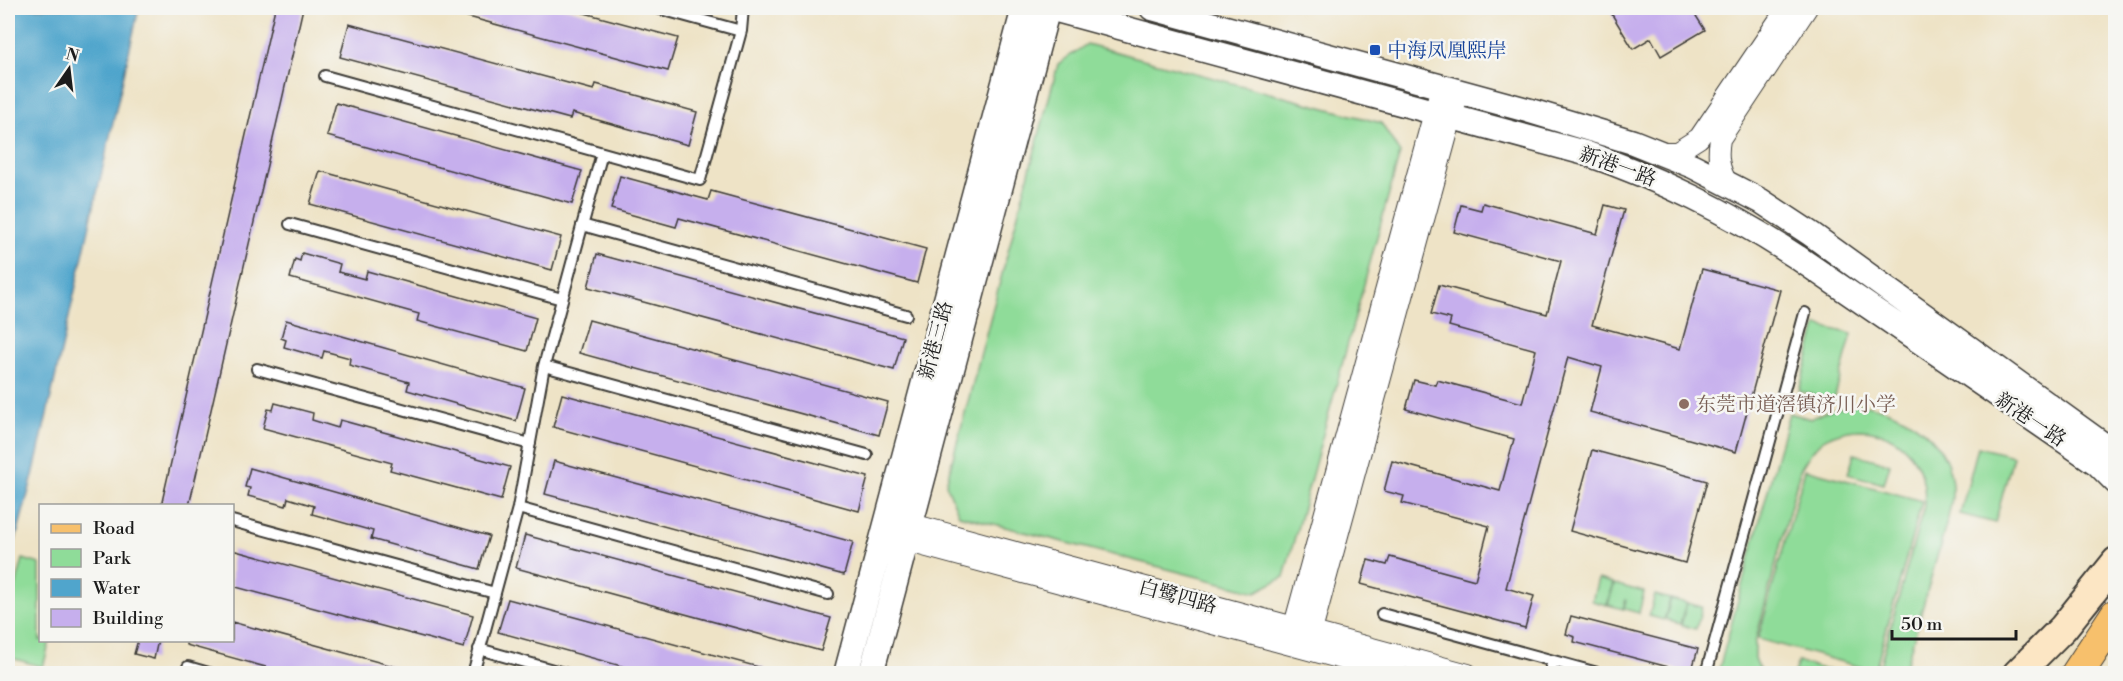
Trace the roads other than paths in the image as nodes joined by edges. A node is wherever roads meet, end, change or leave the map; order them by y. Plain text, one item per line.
1 (657, 8) edge
2 (743, 8) edge
3 (1024, 8) edge
4 (1048, 8) edge
5 (1152, 8) edge
6 (1787, 8) edge
7 (1807, 8) edge
8 (741, 31) junction
9 (325, 76) dead end
10 (1450, 89) junction
11 (1443, 114) junction
12 (1659, 152) junction
13 (602, 153) junction
14 (1727, 183) junction
15 (290, 224) dead end
16 (582, 225) junction
17 (562, 299) junction
18 (1805, 313) dead end
19 (906, 315) dead end
20 (544, 366) junction
21 (257, 369) dead end
22 (530, 444) junction
23 (2103, 453) edge
24 (867, 455) dead end
25 (2115, 482) edge
26 (518, 508) junction
27 (234, 522) edge
28 (896, 530) junction
29 (2115, 562) edge
30 (495, 593) junction
31 (828, 594) dead end
32 (1382, 614) dead end
33 (2115, 615) edge
34 (1301, 638) junction
35 (479, 649) junction
36 (1553, 661) junction
37 (188, 667) dead end
38 (212, 674) edge
39 (472, 674) edge
40 (567, 674) edge
41 (846, 674) edge
42 (871, 674) edge
43 (1398, 674) edge
44 (1468, 674) edge
45 (1549, 674) edge
46 (1601, 674) edge
47 (1706, 674) edge
48 (2017, 674) edge
49 (2077, 674) edge

1 - 8 lane
2 - 8 lane
3 - 28 street, 新港三路
4 - 11 street, 新港一路
4 - 28 street, 新港三路
5 - 10 street, 新港一路
6 - 12 street
7 - 14 street
8 - 13 lane
9 - 13 lane
10 - 11 street
10 - 12 street, 新港一路
11 - 23 street, 新港一路
11 - 34 street
12 - 14 street, 新港一路
13 - 16 lane
14 - 23 street, 新港一路
15 - 17 lane
16 - 17 lane
16 - 19 lane
17 - 20 lane
18 - 47 lane
20 - 22 lane
20 - 24 lane
21 - 22 lane
22 - 26 lane
23 - 25 street, 新港一路
26 - 30 lane
26 - 31 lane
27 - 30 lane
28 - 34 street, 白鹭四路
28 - 41 street, 新港三路
28 - 42 street, 新港三路
29 - 48 main road
30 - 35 lane
32 - 36 lane
33 - 49 main road
34 - 43 street, 白鹭四路
34 - 44 street, 白鹭四路
35 - 39 lane
35 - 40 lane
36 - 45 lane
36 - 46 lane
37 - 38 lane

